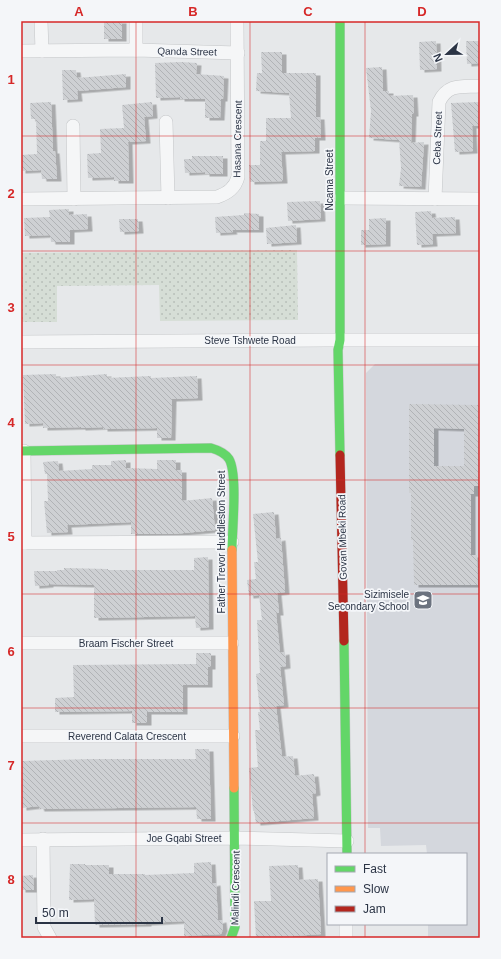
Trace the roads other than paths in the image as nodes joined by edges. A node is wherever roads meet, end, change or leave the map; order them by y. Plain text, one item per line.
1 (41, 21) edge
2 (136, 21) edge
3 (238, 21) edge
4 (340, 21) edge
5 (136, 50) junction
6 (21, 51) edge
7 (42, 51) junction
8 (238, 52) junction
9 (480, 86) edge
10 (166, 122) dead end
11 (73, 126) dead end
12 (168, 198) junction
13 (341, 198) junction
14 (21, 199) edge
15 (74, 199) junction
16 (435, 199) junction
17 (480, 199) edge
18 (340, 340) junction
19 (480, 340) edge
20 (21, 342) edge
21 (22, 451) edge
22 (232, 542) junction
23 (23, 543) edge
24 (21, 643) edge
25 (232, 643) junction
26 (21, 736) edge
27 (232, 736) junction
28 (235, 838) junction
29 (42, 839) junction
30 (21, 840) edge
31 (347, 841) junction
32 (347, 853) edge
33 (346, 925) edge
34 (50, 938) edge
35 (231, 938) edge
36 (346, 938) edge

1 - 7 street
2 - 5 street
3 - 8 street, Hasana Crescent
4 - 13 street, Ncama Street
5 - 7 street, Qanda Street
5 - 8 street, Qanda Street
6 - 7 street, Qanda Street
8 - 12 street, Hasana Crescent
9 - 16 street, Ceba Street
10 - 12 street
11 - 15 street
12 - 15 street, Hasana Crescent
13 - 16 street
13 - 18 street, Ncama Street
14 - 15 street, Hasana Crescent
16 - 17 street
18 - 19 street, Steve Tshwete Road
18 - 20 street, Steve Tshwete Road
18 - 31 street, Govan Mbeki Road
21 - 22 street, Father Trevor Huddleston Street
21 - 23 street
22 - 23 street
22 - 25 street, Father Trevor Huddleston Street
24 - 25 street, Braam Fischer Street
25 - 27 street, Father Trevor Huddleston Street
26 - 27 street, Reverend Calata Crescent
27 - 28 street, Father Trevor Huddleston Street
28 - 29 street, Joe Gqabi Street
28 - 31 street, Joe Gqabi Street
28 - 35 street, Malindi Crescent
29 - 30 street, Joe Gqabi Street
29 - 34 street
31 - 32 street, Govan Mbeki Road
33 - 36 street

